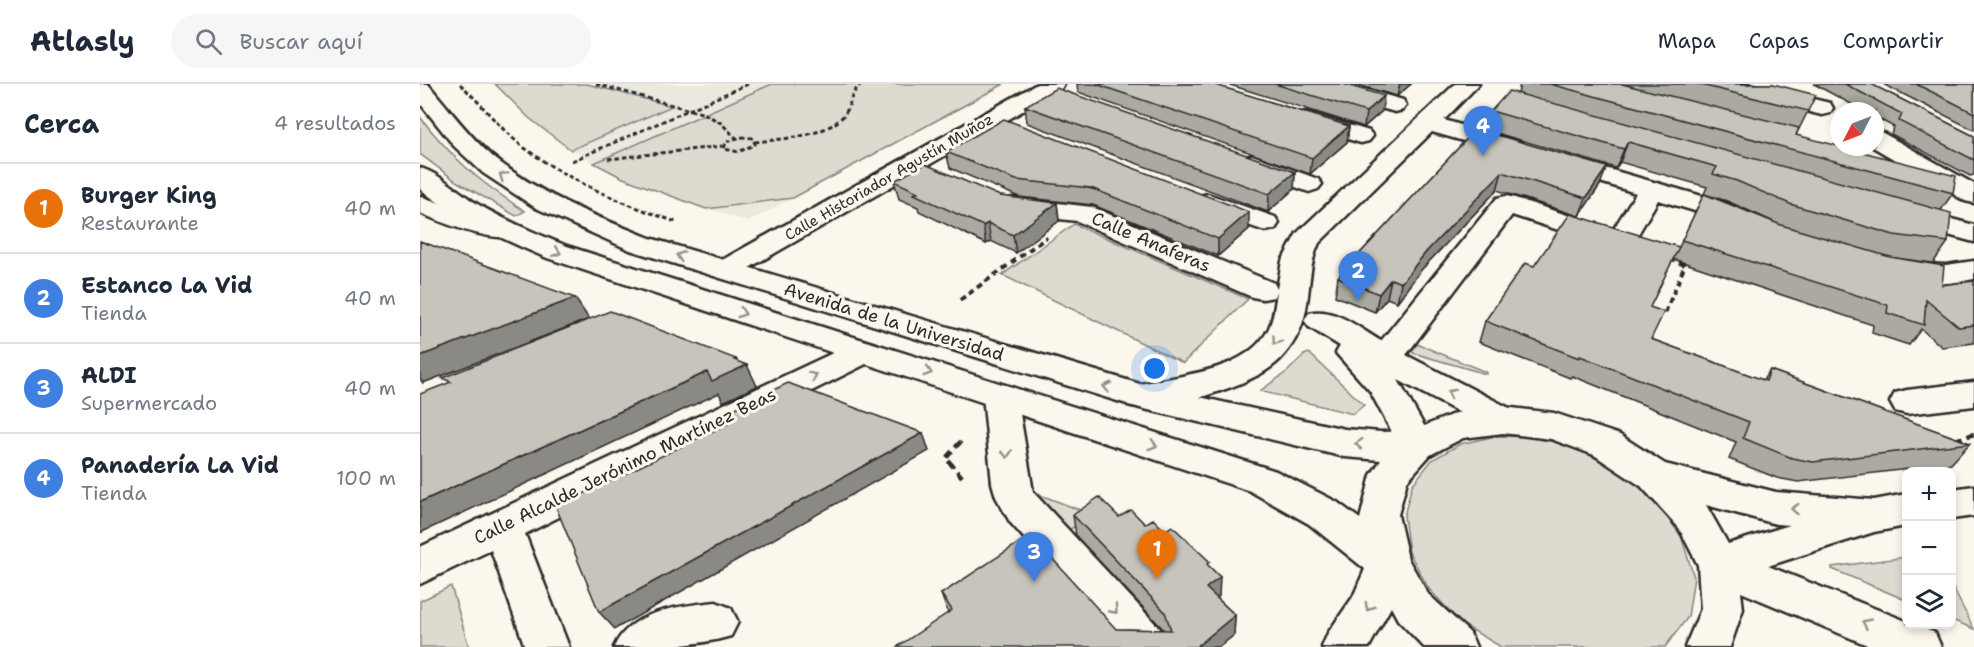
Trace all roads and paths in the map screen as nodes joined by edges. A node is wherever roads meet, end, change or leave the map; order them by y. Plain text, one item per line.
1 (460, 84) edge
2 (596, 84) edge
3 (748, 84) edge
4 (861, 84) edge
5 (1322, 84) edge
6 (1468, 84) edge
7 (1722, 84) edge
8 (1778, 84) edge
9 (420, 90) edge
10 (1064, 94) edge
11 (1395, 105) dead end
12 (690, 109) junction
13 (1284, 112) edge
14 (1830, 113) edge
15 (1428, 123) junction
16 (1361, 136) dead end
17 (736, 138) junction
18 (755, 142) junction
19 (723, 146) junction
20 (1884, 153) edge
21 (1232, 156) edge
22 (608, 159) dead end
23 (572, 161) dead end
24 (420, 176) edge
25 (1309, 184) dead end
26 (1651, 189) junction
27 (1189, 194) edge
28 (1974, 195) edge
29 (993, 198) edge
30 (420, 204) edge
31 (1882, 208) edge
32 (1082, 213) junction
33 (1265, 223) dead end
34 (682, 224) dead end
35 (503, 230) junction
36 (1762, 231) edge
37 (1974, 234) edge
38 (1620, 242) junction
39 (1885, 269) edge
40 (725, 270) junction
41 (1974, 270) edge
42 (1278, 288) junction
43 (960, 300) dead end
44 (1665, 313) edge
45 (1320, 320) junction
46 (1393, 349) dead end
47 (863, 352) junction
48 (1974, 394) edge
49 (1000, 396) junction
50 (1140, 396) junction
51 (1907, 402) dead end
52 (1503, 420) junction
53 (1974, 434) edge
54 (963, 439) dead end
55 (1946, 442) edge
56 (1417, 445) junction
57 (1654, 476) junction
58 (962, 477) dead end
59 (1974, 501) edge
60 (1956, 503) edge
61 (1890, 513) edge
62 (502, 526) junction
63 (1388, 563) junction
64 (1718, 564) junction
65 (420, 566) edge
66 (716, 622) dead end
67 (1714, 646) edge
68 (547, 647) edge
69 (636, 647) edge
70 (1148, 647) edge
71 (1344, 647) edge
72 (1454, 647) edge
73 (1919, 647) edge

1 - 34 path
2 - 12 path
3 - 12 path
4 - 18 path
5 - 11 street
6 - 15 street
7 - 14 street
8 - 14 street
40 -> 9 street, Avenida de la Universidad
10 - 40 street, Calle Historiador Agustín Muñoz
12 - 17 path
12 - 23 path
13 - 16 street
15 - 26 street
15 - 42 street
17 - 18 path
17 - 19 path
18 - 19 path
19 - 22 path
20 - 28 street
21 - 25 street
24 - 35 street, Avenida de la Universidad
26 - 36 street
26 - 38 street
27 - 33 street
29 - 32 street, Calle Anaferas
30 - 35 street, Avenida de la Universidad
31 - 37 street
32 - 42 street, Calle Anaferas
32 - 43 path
35 -> 47 street, Avenida de la Universidad
38 - 44 path
38 - 46 street
39 - 41 street
50 -> 40 street, Avenida de la Universidad
42 - 45 street
42 -> 50 street
52 -> 45 street
45 - 56 street
47 -> 49 street, Avenida de la Universidad
62 -> 47 street, Calle Alcalde Jerónimo Martínez Beas
48 - 51 street
49 -> 63 street, Avenida de la Universidad
49 -> 70 street
56 -> 50 street, Avenida de la Universidad
52 - 56 street
52 - 57 street
53 - 55 path
54 - 58 path
56 - 63 street
61 -> 57 street
57 - 64 street
59 - 60 street
61 - 64 street
62 - 65 street, Calle Alcalde Jerónimo Martínez Beas
62 - 68 street
63 -> 71 street
63 - 72 street
64 - 67 street
73 -> 64 street
66 - 69 street

